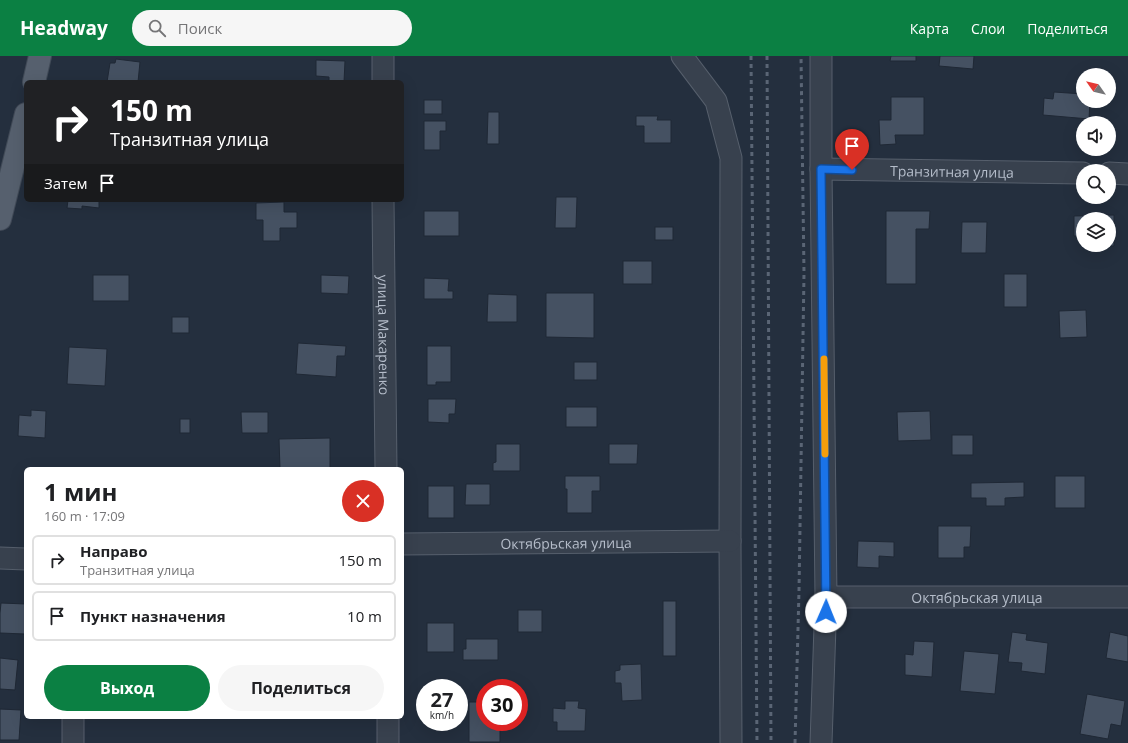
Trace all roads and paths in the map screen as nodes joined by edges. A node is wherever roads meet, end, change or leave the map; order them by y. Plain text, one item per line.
1 (40, 56) edge
2 (383, 56) edge
3 (682, 56) edge
4 (821, 56) edge
5 (34, 80) edge
6 (383, 80) edge
7 (24, 122) edge
8 (821, 169) junction
9 (1076, 173) edge
10 (1116, 173) edge
11 (1128, 174) edge
12 (383, 202) edge
13 (0, 219) edge
14 (386, 467) edge
15 (730, 541) junction
16 (404, 544) edge
17 (0, 558) edge
18 (24, 559) edge
19 (826, 597) junction
20 (1128, 597) edge
21 (73, 719) edge
22 (388, 719) edge
23 (73, 743) edge
24 (388, 743) edge
25 (731, 743) edge
26 (821, 743) edge

1 - 5 main road
2 - 6 street
3 - 15 street
4 - 8 street
7 - 13 main road
8 - 9 street, Транзитная улица
8 - 19 street
10 - 11 street
12 - 14 street, улица Макаренко
15 - 16 street, Октябрьская улица
15 - 25 street
17 - 18 street
19 - 20 street, Октябрьская улица
19 - 26 street
21 - 23 street
22 - 24 street

